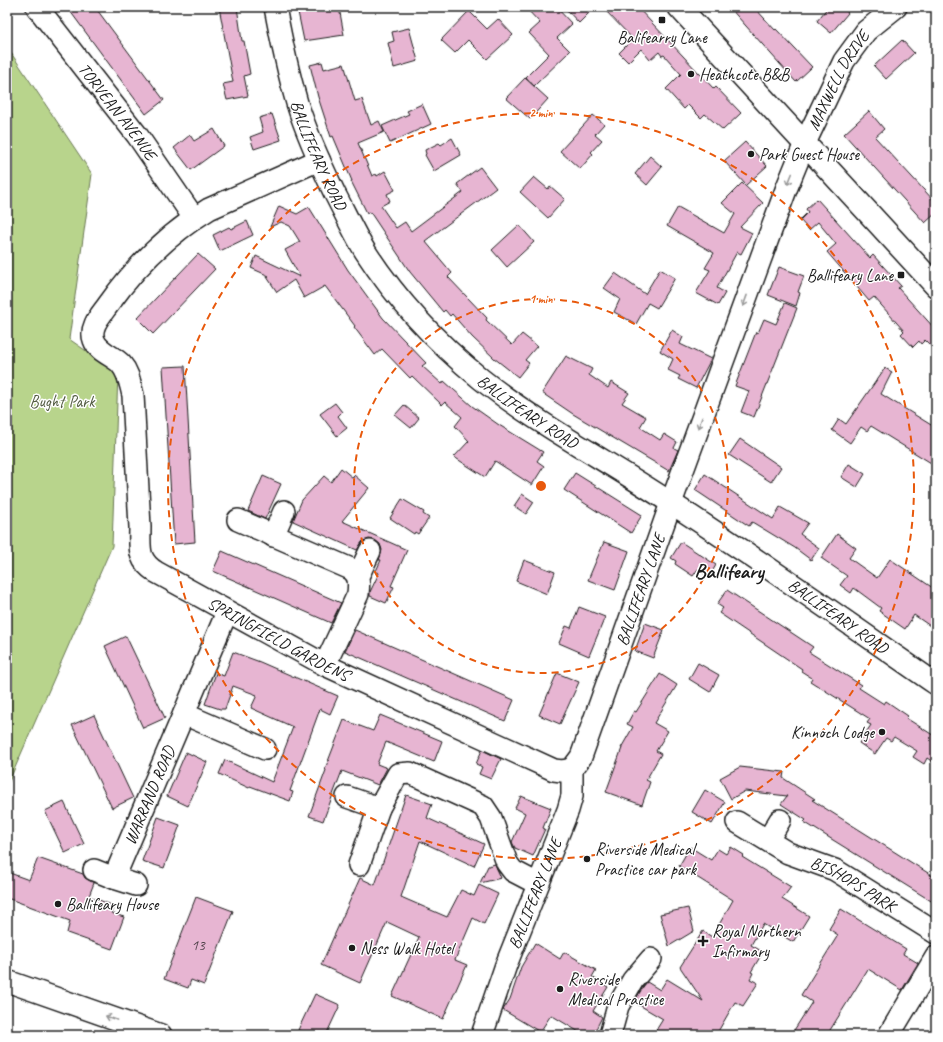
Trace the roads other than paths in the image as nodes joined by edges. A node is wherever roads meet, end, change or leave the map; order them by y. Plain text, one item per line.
1 (37, 7) edge
2 (275, 7) edge
3 (679, 7) edge
4 (896, 7) edge
5 (805, 143) junction
6 (319, 160) junction
7 (194, 218) junction
8 (936, 286) edge
9 (671, 503) junction
10 (284, 511) dead end
11 (238, 520) dead end
12 (273, 536) junction
13 (370, 550) dead end
14 (357, 575) junction
15 (227, 612) junction
16 (325, 665) junction
17 (936, 684) edge
18 (184, 714) junction
19 (265, 749) dead end
20 (572, 769) junction
21 (347, 797) dead end
22 (379, 808) junction
23 (780, 820) dead end
24 (737, 822) dead end
25 (768, 840) junction
26 (359, 865) dead end
27 (94, 870) dead end
28 (114, 878) junction
29 (538, 884) junction
30 (136, 885) dead end
31 (936, 933) edge
32 (936, 957) edge
33 (651, 959) dead end
34 (7, 981) edge
35 (161, 1035) edge
36 (482, 1035) edge
37 (610, 1035) edge
38 (889, 1035) edge

1 - 7 street, TORVEAN AVENUE
2 - 6 street, BALLIFEARY ROAD
3 - 5 highway
4 - 5 street, MAXWELL DRIVE
5 - 8 highway
5 -> 9 street, BALLIFEARY LANE
6 - 7 street
6 - 9 street, BALLIFEARY ROAD
7 - 15 street, SPRINGFIELD GARDENS
9 - 17 street, BALLIFEARY ROAD
9 - 20 street, BALLIFEARY LANE
10 - 12 street
11 - 12 street
12 - 14 street
13 - 14 street
14 - 16 street
15 - 16 street, SPRINGFIELD GARDENS
15 - 18 street, WARRAND ROAD
16 - 20 street, SPRINGFIELD GARDENS
18 - 19 street
18 - 28 street, WARRAND ROAD
20 - 29 street, BALLIFEARY LANE
21 - 22 street
22 - 26 street
22 - 29 street
23 - 25 street
24 - 25 street, BISHOPS PARK
25 - 31 street, BISHOPS PARK
27 - 28 street
28 - 30 street
29 - 36 street, BALLIFEARY LANE
32 - 38 street
33 - 37 street
35 -> 34 street

